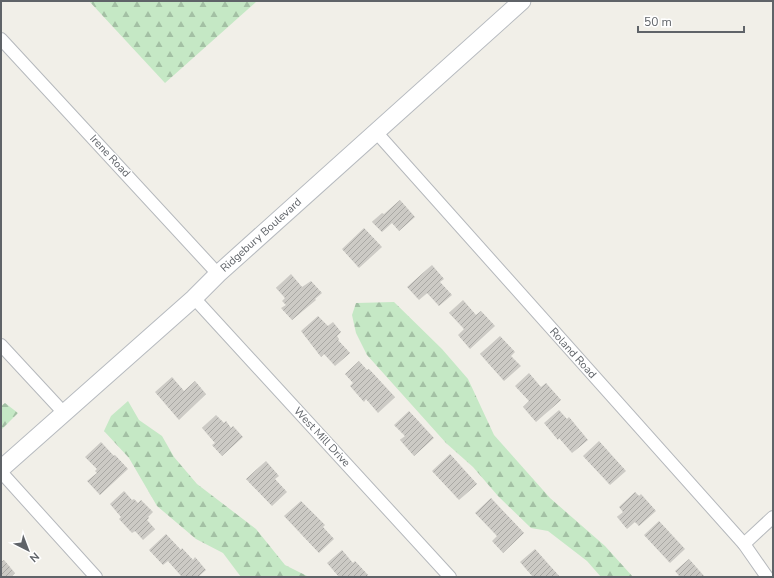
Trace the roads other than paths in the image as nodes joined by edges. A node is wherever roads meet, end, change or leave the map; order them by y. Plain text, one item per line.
1 (522, 1) edge
2 (1, 38) edge
3 (376, 132) junction
4 (218, 274) junction
5 (194, 298) junction
6 (1, 345) edge
7 (64, 413) junction
8 (1, 471) edge
9 (773, 517) edge
10 (744, 544) junction
11 (96, 577) edge
12 (450, 577) edge
13 (767, 577) edge

1 - 3 street, Ridgebury Boulevard
2 - 4 street, Irene Road
3 - 4 street, Ridgebury Boulevard
3 - 10 street, Roland Road
4 - 5 street, Ridgebury Boulevard
5 - 7 street, Ridgebury Boulevard
5 - 12 street, West Mill Drive
6 - 7 street
7 - 8 street, Ridgebury Boulevard
8 - 11 street
9 - 10 street
10 - 13 street, Roland Road

